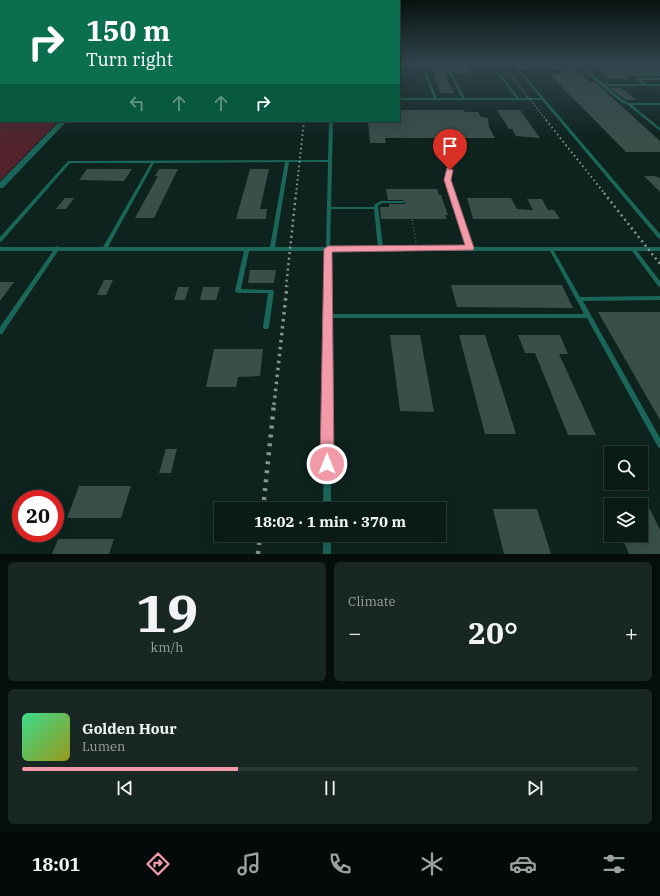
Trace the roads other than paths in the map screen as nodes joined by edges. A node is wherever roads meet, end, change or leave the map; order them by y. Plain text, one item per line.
1 (432, 89) edge
2 (459, 89) edge
3 (510, 89) edge
4 (534, 89) edge
5 (608, 89) edge
6 (400, 99) edge
7 (436, 99) junction
8 (464, 99) junction
9 (518, 99) junction
10 (542, 99) junction
11 (629, 104) junction
12 (660, 104) edge
13 (63, 122) edge
14 (331, 122) edge
15 (660, 130) edge
16 (440, 143) dead end
17 (287, 161) junction
18 (330, 161) junction
19 (153, 162) junction
20 (0, 186) edge
21 (403, 202) dead end
22 (329, 208) junction
23 (376, 208) junction
24 (660, 237) edge
25 (0, 240) edge
26 (57, 248) junction
27 (105, 248) junction
28 (470, 248) junction
29 (0, 249) edge
30 (247, 249) junction
31 (272, 249) junction
32 (328, 249) junction
33 (381, 249) junction
34 (551, 249) junction
35 (633, 249) junction
36 (660, 250) edge
37 (660, 284) edge
38 (660, 298) edge
39 (579, 299) junction
40 (328, 316) junction
41 (589, 316) junction
42 (266, 327) dead end
43 (0, 332) edge
44 (660, 445) edge
45 (327, 502) edge
46 (327, 542) edge
47 (327, 554) edge

1 - 7 lane
2 - 8 lane
3 - 9 lane
4 - 10 lane
5 - 11 lane
6 - 7 lane
7 - 8 lane
8 - 9 lane
9 - 10 lane
10 - 24 lane
11 - 12 lane
11 - 15 lane
13 - 20 street
14 - 18 lane
16 - 28 lane
17 - 18 lane
17 - 19 lane
17 - 31 lane
18 - 22 lane
19 - 25 lane
19 - 27 lane
21 - 23 lane
22 - 23 lane
22 - 32 lane
23 - 33 lane
26 - 27 lane
26 - 29 lane
26 - 43 lane
27 - 30 lane
28 - 33 lane
28 - 34 lane
30 - 31 lane
30 - 42 lane
31 - 32 lane
32 - 33 lane
32 - 40 lane
34 - 35 lane
34 - 39 lane
35 - 36 lane
35 - 37 lane
38 - 39 lane
39 - 41 lane
40 - 41 lane
40 - 45 lane
41 - 44 lane
46 - 47 lane

